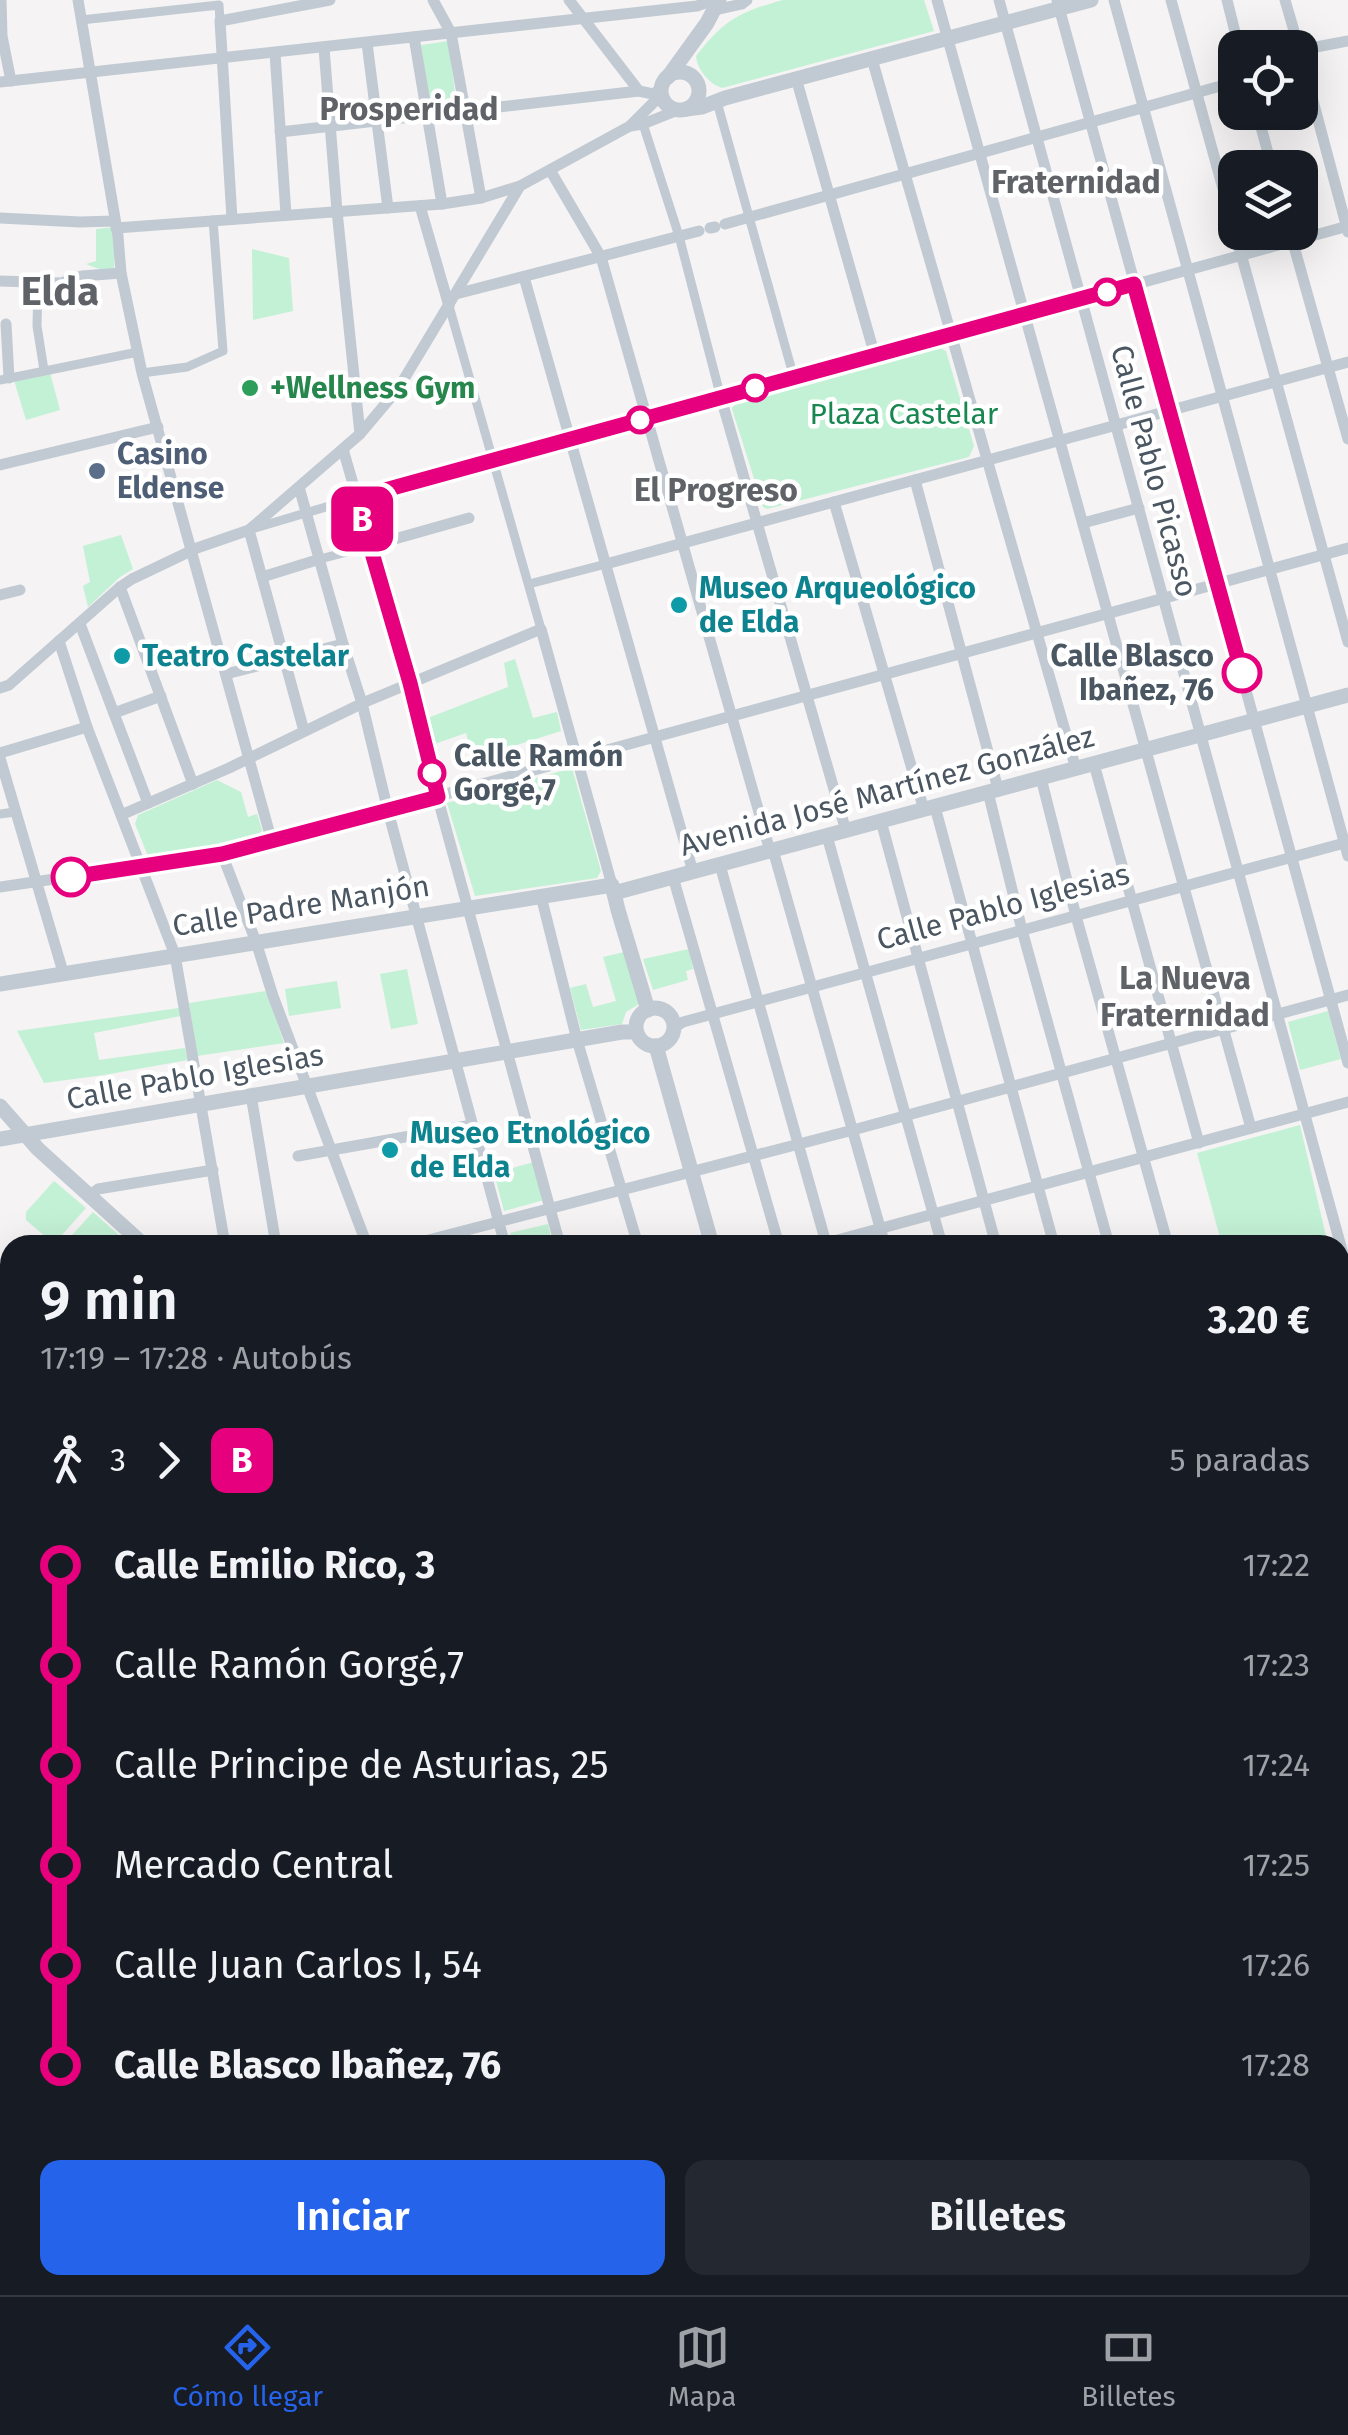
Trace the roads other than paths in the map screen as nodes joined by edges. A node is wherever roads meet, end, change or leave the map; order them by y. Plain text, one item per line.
1 (1, 0) edge
2 (78, 0) edge
3 (330, 0) edge
4 (433, 0) edge
5 (568, 0) edge
6 (747, 0) edge
7 (937, 0) edge
8 (999, 0) edge
9 (1090, 0) edge
10 (1114, 0) edge
11 (1171, 0) edge
12 (1228, 0) edge
13 (1285, 0) edge
14 (716, 3) edge
15 (1058, 4) edge
16 (648, 5) edge
17 (582, 18) junction
18 (81, 20) junction
19 (220, 20) junction
20 (1005, 24) junction
21 (1236, 30) edge
22 (1293, 30) edge
23 (450, 33) junction
24 (414, 38) junction
25 (948, 38) junction
26 (1348, 41) edge
27 (367, 43) junction
28 (1318, 47) edge
29 (324, 48) junction
30 (687, 50) junction
31 (275, 53) junction
32 (872, 58) junction
33 (223, 59) junction
34 (89, 71) junction
35 (796, 78) junction
36 (6, 81) edge
37 (694, 81) junction
38 (664, 87) junction
39 (1218, 87) edge
40 (639, 90) junction
41 (1196, 93) junction
42 (721, 100) junction
43 (1144, 108) junction
44 (682, 109) junction
45 (466, 112) junction
46 (427, 116) junction
47 (1318, 120) edge
48 (377, 121) junction
49 (1090, 122) junction
50 (636, 125) junction
51 (331, 127) junction
52 (280, 132) junction
53 (1036, 138) junction
54 (980, 154) junction
55 (550, 170) junction
56 (905, 174) junction
57 (520, 186) junction
58 (830, 196) junction
59 (481, 198) junction
60 (442, 204) junction
61 (420, 206) junction
62 (388, 208) junction
63 (337, 211) junction
64 (286, 215) junction
65 (0, 218) edge
66 (748, 218) junction
67 (232, 219) junction
68 (213, 220) junction
69 (115, 224) junction
70 (1348, 228) edge
71 (1318, 233) edge
72 (679, 236) junction
73 (1258, 250) edge
74 (1294, 250) edge
75 (1242, 256) junction
76 (601, 257) junction
77 (1188, 270) junction
78 (121, 273) junction
79 (466, 276) junction
80 (524, 277) junction
81 (0, 281) edge
82 (38, 282) junction
83 (1134, 284) junction
84 (484, 288) junction
85 (456, 294) junction
86 (1081, 299) junction
87 (449, 306) junction
88 (1025, 314) junction
89 (4, 330) edge
90 (951, 334) junction
91 (138, 352) junction
92 (875, 356) junction
93 (1348, 362) edge
94 (1328, 367) junction
95 (44, 370) junction
96 (142, 373) junction
97 (794, 378) junction
98 (4, 379) edge
99 (1276, 381) junction
100 (1222, 396) junction
101 (721, 398) junction
102 (1170, 410) junction
103 (647, 418) junction
104 (1116, 425) junction
105 (158, 427) junction
106 (360, 434) junction
107 (1348, 439) edge
108 (570, 440) junction
109 (1060, 440) junction
110 (343, 449) junction
111 (494, 460) junction
112 (987, 460) junction
113 (0, 465) edge
114 (915, 480) junction
115 (300, 487) junction
116 (356, 498) junction
117 (834, 502) junction
118 (1139, 508) junction
119 (307, 512) junction
120 (469, 518) dead end
121 (757, 523) junction
122 (1083, 523) junction
123 (250, 530) junction
124 (682, 544) junction
125 (370, 546) junction
126 (1348, 548) edge
127 (190, 551) junction
128 (1324, 554) junction
129 (320, 559) junction
130 (606, 564) junction
131 (1270, 570) junction
132 (262, 576) junction
133 (530, 584) junction
134 (1217, 584) junction
135 (120, 587) junction
136 (20, 590) dead end
137 (0, 595) edge
138 (1164, 598) junction
139 (1108, 614) junction
140 (80, 624) junction
141 (542, 629) junction
142 (1037, 633) junction
143 (59, 642) junction
144 (1348, 642) edge
145 (343, 644) junction
146 (962, 654) junction
147 (284, 658) junction
148 (226, 674) junction
149 (885, 675) junction
150 (410, 683) junction
151 (0, 688) edge
152 (1348, 695) edge
153 (160, 696) junction
154 (807, 696) junction
155 (362, 703) junction
156 (1307, 706) junction
157 (114, 714) junction
158 (732, 717) junction
159 (1255, 720) junction
160 (87, 727) junction
161 (304, 731) junction
162 (1201, 735) junction
163 (655, 738) junction
164 (1146, 749) junction
165 (0, 756) edge
166 (250, 757) junction
167 (578, 759) junction
168 (1094, 764) junction
169 (1076, 768) junction
170 (1041, 778) junction
171 (193, 784) junction
172 (993, 791) junction
173 (438, 797) junction
174 (148, 803) junction
175 (929, 808) junction
176 (388, 811) junction
177 (15, 812) junction
178 (0, 814) edge
179 (120, 815) junction
180 (881, 821) junction
181 (846, 831) junction
182 (826, 836) junction
183 (272, 842) junction
184 (1347, 847) edge
185 (771, 851) junction
186 (222, 854) junction
187 (1290, 858) junction
188 (720, 865) junction
189 (140, 867) junction
190 (693, 872) junction
191 (1238, 872) junction
192 (673, 878) junction
193 (35, 882) junction
194 (0, 886) edge
195 (1185, 886) junction
196 (613, 889) junction
197 (540, 896) junction
198 (1133, 900) junction
199 (468, 906) junction
200 (416, 915) junction
201 (1076, 916) junction
202 (1022, 930) junction
203 (256, 942) junction
204 (972, 944) junction
205 (175, 955) junction
206 (919, 958) junction
207 (63, 972) junction
208 (866, 972) junction
209 (0, 984) edge
210 (812, 988) junction
211 (1348, 995) edge
212 (1330, 1000) junction
213 (758, 1002) junction
214 (648, 1010) junction
215 (712, 1014) junction
216 (1279, 1014) junction
217 (674, 1028) junction
218 (1224, 1029) junction
219 (636, 1032) junction
220 (576, 1040) junction
221 (1172, 1043) junction
222 (656, 1046) junction
223 (508, 1052) junction
224 (1116, 1058) junction
225 (455, 1061) junction
226 (1348, 1062) edge
227 (1062, 1073) junction
228 (307, 1086) junction
229 (1009, 1087) junction
230 (251, 1095) junction
231 (959, 1101) junction
232 (1348, 1102) edge
233 (202, 1104) junction
234 (0, 1106) edge
235 (1305, 1114) junction
236 (905, 1116) junction
237 (472, 1125) junction
238 (1252, 1128) junction
239 (853, 1130) junction
240 (23, 1135) junction
241 (0, 1139) edge
242 (1199, 1142) junction
243 (799, 1144) junction
244 (332, 1151) junction
245 (298, 1156) dead end
246 (754, 1156) junction
247 (1144, 1158) junction
248 (213, 1170) junction
249 (690, 1172) junction
250 (1088, 1172) junction
251 (1037, 1186) junction
252 (622, 1189) junction
253 (89, 1196) junction
254 (985, 1200) junction
255 (550, 1208) junction
256 (934, 1214) junction
257 (499, 1222) junction
258 (880, 1228) junction
259 (133, 1235) edge
260 (223, 1235) edge
261 (274, 1235) edge
262 (363, 1235) edge
263 (448, 1235) edge
264 (502, 1235) edge
265 (557, 1235) edge
266 (635, 1235) edge
267 (709, 1235) edge
268 (776, 1235) edge
269 (820, 1235) edge
270 (855, 1235) edge
271 (882, 1235) edge
272 (939, 1235) edge
273 (994, 1235) edge
274 (1051, 1235) edge
275 (1106, 1235) edge
276 (1165, 1235) edge
277 (1340, 1235) edge

1 - 36 street
2 - 18 street
3 - 19 street
4 - 23 street
5 - 17 street
6 - 14 street
7 - 25 street
8 - 20 street, Calle Pablo Picasso
9 - 15 street
10 - 43 street
11 - 41 street
12 - 21 street
13 - 22 street
14 - 16 street
14 - 30 street
15 - 20 street
15 - 49 street
16 - 17 street
17 - 23 street
17 - 40 street
18 - 19 street
18 - 34 street
19 - 33 street
20 - 25 street
20 - 53 street, Calle Pablo Picasso
23 - 24 street
23 - 45 street
24 - 27 street
24 - 46 street
25 - 32 street
25 - 54 street
26 - 28 street
27 - 29 street
27 - 48 street
29 - 31 street
29 - 51 street
30 - 37 street
30 - 38 street
31 - 33 street
31 - 52 street
32 - 35 street
32 - 56 street
33 - 34 street
33 - 67 street
34 - 36 street
34 - 69 street
35 - 42 street
35 - 58 street
37 - 38 street
37 - 42 street
37 - 44 street
38 - 40 street
38 - 44 street
38 - 50 street
39 - 41 street
40 - 45 street
41 - 43 street
41 - 75 street
42 - 44 street
42 - 66 street
43 - 49 street
43 - 77 street
44 - 50 street
45 - 46 street
45 - 59 street
46 - 48 street
46 - 60 street
47 - 70 street
48 - 51 street
48 - 62 street
49 - 53 street
49 - 83 street
50 - 55 street
50 - 72 street
51 - 52 street
51 - 63 street
52 - 64 street
53 - 54 street
53 - 86 street, Calle Pablo Picasso
54 - 56 street
54 - 88 street
55 - 57 street
55 - 76 street
56 - 58 street
56 - 90 street
57 - 59 street
57 - 79 street
58 - 66 street
58 - 92 street
59 - 60 street
60 - 61 street
61 - 62 street
61 - 87 street
62 - 63 street
63 - 64 street
63 - 106 street
64 - 67 street
65 - 69 street
66 - 72 street
66 - 97 street
67 - 68 street
68 - 69 street
68 - 96 street
69 - 78 street
70 - 71 street
72 - 76 street
72 - 101 street
73 - 75 street
74 - 94 street
75 - 77 street
75 - 99 street
76 - 80 street
76 - 103 street
77 - 83 street
77 - 100 street
78 - 82 street
78 - 91 street
79 - 84 street
79 - 85 street
80 - 84 street
80 - 108 street
81 - 82 street
82 - 95 street
83 - 86 street
83 - 102 street
84 - 85 street
85 - 87 street
86 - 88 street
86 - 104 street, Calle Pablo Picasso
87 - 106 street
87 - 111 street
88 - 90 street
88 - 109 street
89 - 98 street
90 - 92 street
90 - 112 street
91 - 95 street
91 - 96 street
92 - 97 street
93 - 94 street
94 - 99 street
94 - 107 street
95 - 98 street
96 - 105 street
97 - 101 street
99 - 100 street
99 - 128 street
100 - 102 street
100 - 131 street
101 - 103 street
101 - 121 street
102 - 104 street
102 - 134 street
103 - 108 street
103 - 124 street
104 - 109 street
104 - 118 street, Calle Pablo Picasso
105 - 113 street
105 - 127 street
106 - 110 street
108 - 111 street
108 - 130 street
109 - 112 street
109 - 122 street
110 - 115 street
110 - 116 street
111 - 116 street
111 - 133 street
112 - 114 street
112 - 142 street
114 - 117 street
114 - 146 street
115 - 119 street
115 - 123 street
116 - 119 street
116 - 125 street
117 - 121 street
117 - 149 street
118 - 122 street
118 - 138 street, Calle Pablo Picasso
119 - 123 street
119 - 129 street
120 - 125 street
121 - 124 street
121 - 154 street
122 - 139 street
123 - 127 street
123 - 132 street
124 - 130 street
124 - 158 street
125 - 129 street
125 - 150 street
126 - 128 street
127 - 135 street
127 - 148 street
128 - 131 street
128 - 144 street
129 - 132 street
129 - 145 street
130 - 133 street
130 - 163 street
131 - 134 street
131 - 156 street
132 - 147 street
133 - 141 street
134 - 138 street
134 - 159 street
135 - 140 street
135 - 153 street
136 - 137 street
138 - 139 street
138 - 162 street, Calle Pablo Picasso
139 - 142 street
139 - 164 street
140 - 143 street
140 - 157 street
141 - 150 street
141 - 167 street
142 - 146 street
142 - 169 street
143 - 151 street
143 - 160 street
145 - 147 street
145 - 155 street
146 - 149 street
146 - 172 street
147 - 148 street
147 - 161 street
148 - 166 street
149 - 154 street
149 - 175 street
150 - 155 street
150 - 173 street
152 - 156 street, Avenida José Martínez González
153 - 157 street
153 - 171 street
154 - 158 street
154 - 181 street
155 - 161 street
155 - 176 street
156 - 159 street, Avenida José Martínez González
156 - 184 street
157 - 174 street
158 - 163 street
158 - 185 street
159 - 162 street, Avenida José Martínez González
159 - 187 street
160 - 165 street
160 - 179 street
161 - 166 street
162 - 164 street, Avenida José Martínez González
162 - 191 street, Calle Pablo Picasso
163 - 167 street
163 - 190 street
164 - 168 street, Avenida José Martínez González
164 - 195 street
165 - 177 street
166 - 171 street
166 - 183 street
167 - 173 street
167 - 196 street
168 - 169 street, Avenida José Martínez González
168 - 198 street
169 - 170 street, Avenida José Martínez González
170 - 172 street, Avenida José Martínez González
170 - 201 street
171 - 174 street
172 - 175 street, Avenida José Martínez González
172 - 202 street
173 - 176 street
173 - 199 street
174 - 179 street
175 - 180 street, Avenida José Martínez González
175 - 204 street
176 - 183 street
176 - 200 street
177 - 178 street
177 - 193 street
179 - 189 street
180 - 181 street, Avenida José Martínez González
180 - 206 street
181 - 182 street, Avenida José Martínez González
182 - 185 street, Avenida José Martínez González
182 - 208 street
183 - 186 street
184 - 187 street, Calle Pablo Iglesias
185 - 188 street, Avenida José Martínez González
185 - 210 street
186 - 189 street
186 - 203 street
187 - 191 street, Calle Pablo Iglesias
187 - 212 street
188 - 190 street, Avenida José Martínez González
188 - 213 street
189 - 193 street
189 - 205 street
190 - 192 street, Avenida José Martínez González
191 - 195 street, Calle Pablo Iglesias
191 - 216 street, Calle Pablo Picasso
192 - 196 street, Avenida José Martínez González
192 - 215 street
193 - 194 street
193 - 207 street
195 - 198 street, Calle Pablo Iglesias
195 - 218 street
196 - 197 street, Calle Padre Manjón
196 - 214 street
197 - 199 street, Calle Padre Manjón
197 - 220 street
198 - 201 street, Calle Pablo Iglesias
198 - 221 street
199 - 200 street, Calle Padre Manjón
199 - 223 street
200 - 203 street, Calle Padre Manjón
200 - 225 street
201 - 202 street, Calle Pablo Iglesias
201 - 224 street
202 - 204 street, Calle Pablo Iglesias
202 - 227 street
203 - 205 street, Calle Padre Manjón
203 - 228 street
204 - 206 street, Calle Pablo Iglesias
204 - 229 street
205 - 207 street, Calle Padre Manjón
205 - 233 street
206 - 208 street, Calle Pablo Iglesias
206 - 231 street
207 - 209 street, Calle Padre Manjón
208 - 210 street, Calle Pablo Iglesias
208 - 236 street
210 - 213 street, Calle Pablo Iglesias
210 - 239 street
211 - 212 street
212 - 216 street
212 - 226 street
213 - 215 street, Calle Pablo Iglesias
213 - 243 street
214 - 217 street
214 - 219 street
215 - 217 street, Calle Pablo Iglesias
215 - 246 street
216 - 218 street
216 - 235 street, Calle Pablo Picasso
217 - 222 street
218 - 221 street
218 - 238 street
219 - 220 street, Calle Pablo Iglesias
219 - 222 street
220 - 223 street, Calle Pablo Iglesias
220 - 252 street
221 - 224 street
221 - 242 street
222 - 249 street
223 - 225 street, Calle Pablo Iglesias
223 - 255 street
224 - 227 street
224 - 247 street
225 - 228 street, Calle Pablo Iglesias
225 - 237 street
227 - 229 street
227 - 250 street
228 - 230 street, Calle Pablo Iglesias
228 - 244 street
229 - 231 street
229 - 251 street
230 - 233 street, Calle Pablo Iglesias
230 - 261 street
231 - 236 street
231 - 254 street
232 - 235 street
233 - 240 street, Calle Pablo Iglesias
233 - 248 street
234 - 240 street
235 - 238 street
235 - 277 street, Calle Pablo Picasso
236 - 239 street
236 - 256 street
237 - 244 street
237 - 257 street
238 - 242 street
239 - 243 street
239 - 258 street
240 - 241 street, Calle Pablo Iglesias
240 - 253 street
242 - 247 street
243 - 246 street
243 - 269 street
244 - 245 street
244 - 262 street
246 - 249 street
246 - 268 street
247 - 250 street
247 - 276 street
248 - 253 street
248 - 260 street
249 - 252 street
249 - 267 street
250 - 251 street
250 - 275 street
251 - 254 street
251 - 274 street
252 - 255 street
252 - 266 street
253 - 259 street
254 - 256 street
254 - 273 street
255 - 257 street
255 - 265 street
256 - 258 street
256 - 272 street
257 - 263 street
257 - 264 street
258 - 270 street
258 - 271 street

